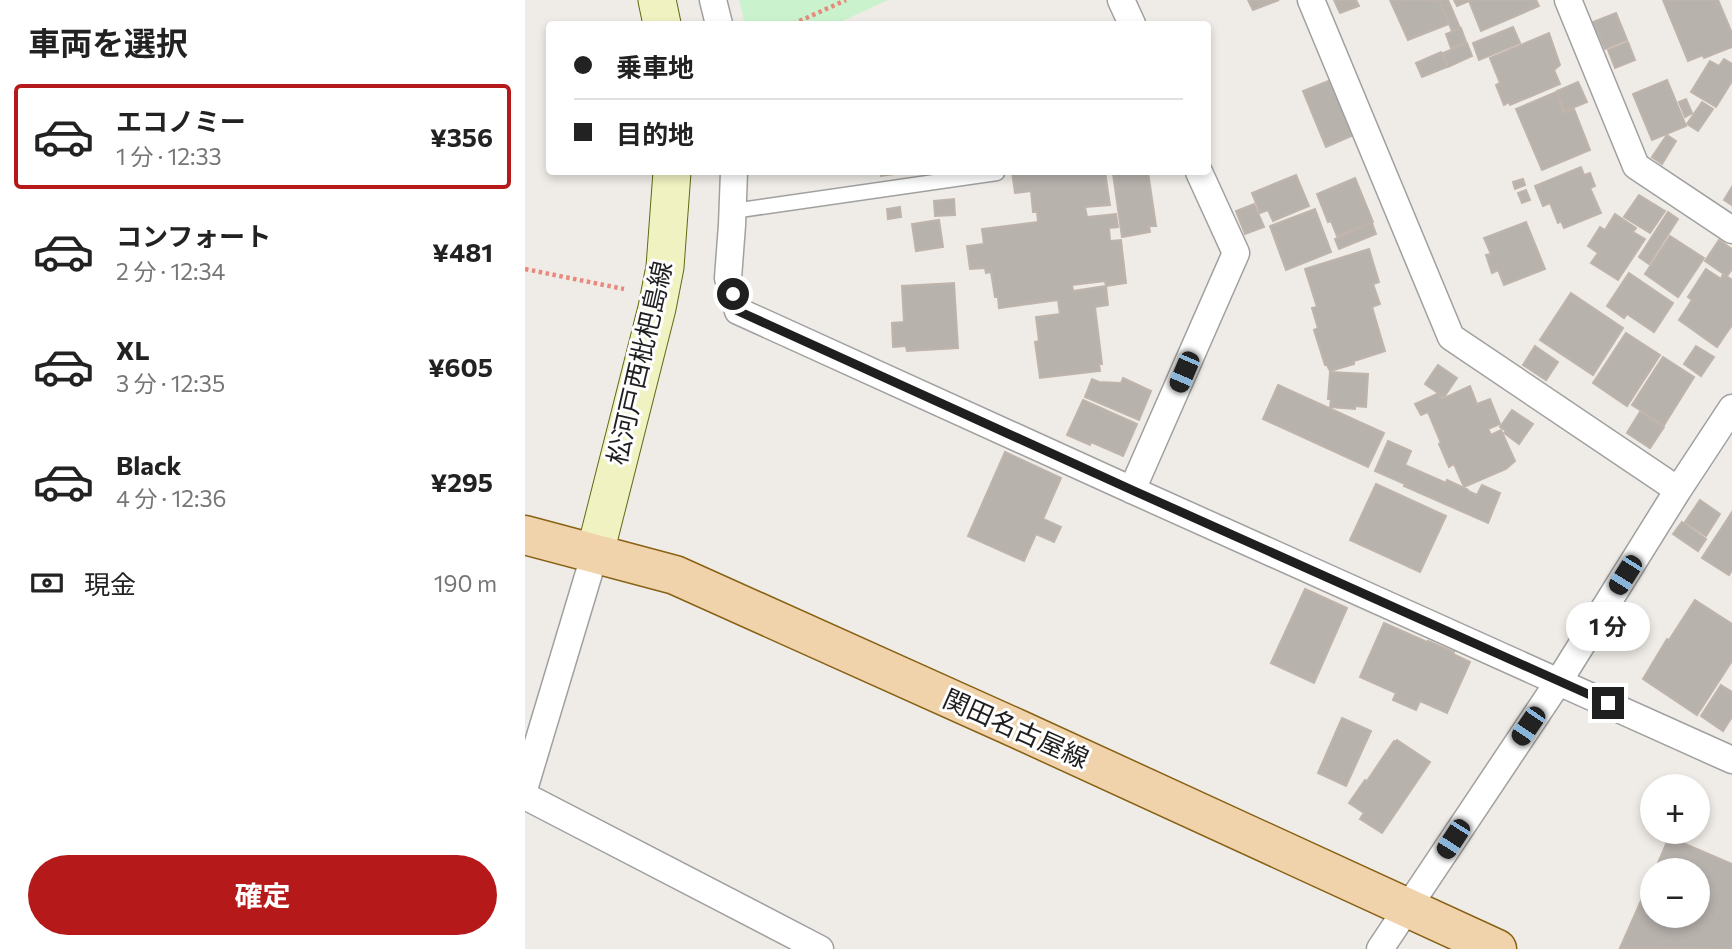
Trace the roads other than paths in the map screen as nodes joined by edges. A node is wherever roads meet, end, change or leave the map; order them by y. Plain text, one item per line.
1 (657, 0) edge
2 (713, 0) edge
3 (1121, 0) edge
4 (1311, 0) edge
5 (1568, 0) edge
6 (661, 21) edge
7 (718, 21) edge
8 (1131, 21) edge
9 (672, 175) edge
10 (734, 175) edge
11 (983, 175) edge
12 (1200, 175) edge
13 (733, 211) junction
14 (1732, 230) edge
15 (1732, 408) edge
16 (1132, 490) junction
17 (1678, 490) junction
18 (525, 535) edge
19 (595, 553) junction
20 (1559, 681) junction
21 (1732, 760) edge
22 (525, 786) edge
23 (525, 796) edge
24 (1408, 908) junction
25 (820, 949) edge
26 (1380, 949) edge
27 (1497, 949) edge

1 - 6 main road
2 - 7 street
3 - 8 street
4 - 17 street
5 - 14 street
9 - 19 main road, 松河戸西枇杷島線
10 - 13 street
11 - 13 lane
12 - 16 street
13 - 16 street
15 - 17 street
16 - 20 street
17 - 20 street
18 - 19 main road, 関田名古屋線
19 - 22 street
19 - 24 main road, 関田名古屋線
20 - 21 street
20 - 24 street
23 - 25 street
24 - 26 street
24 - 27 main road, 関田名古屋線

